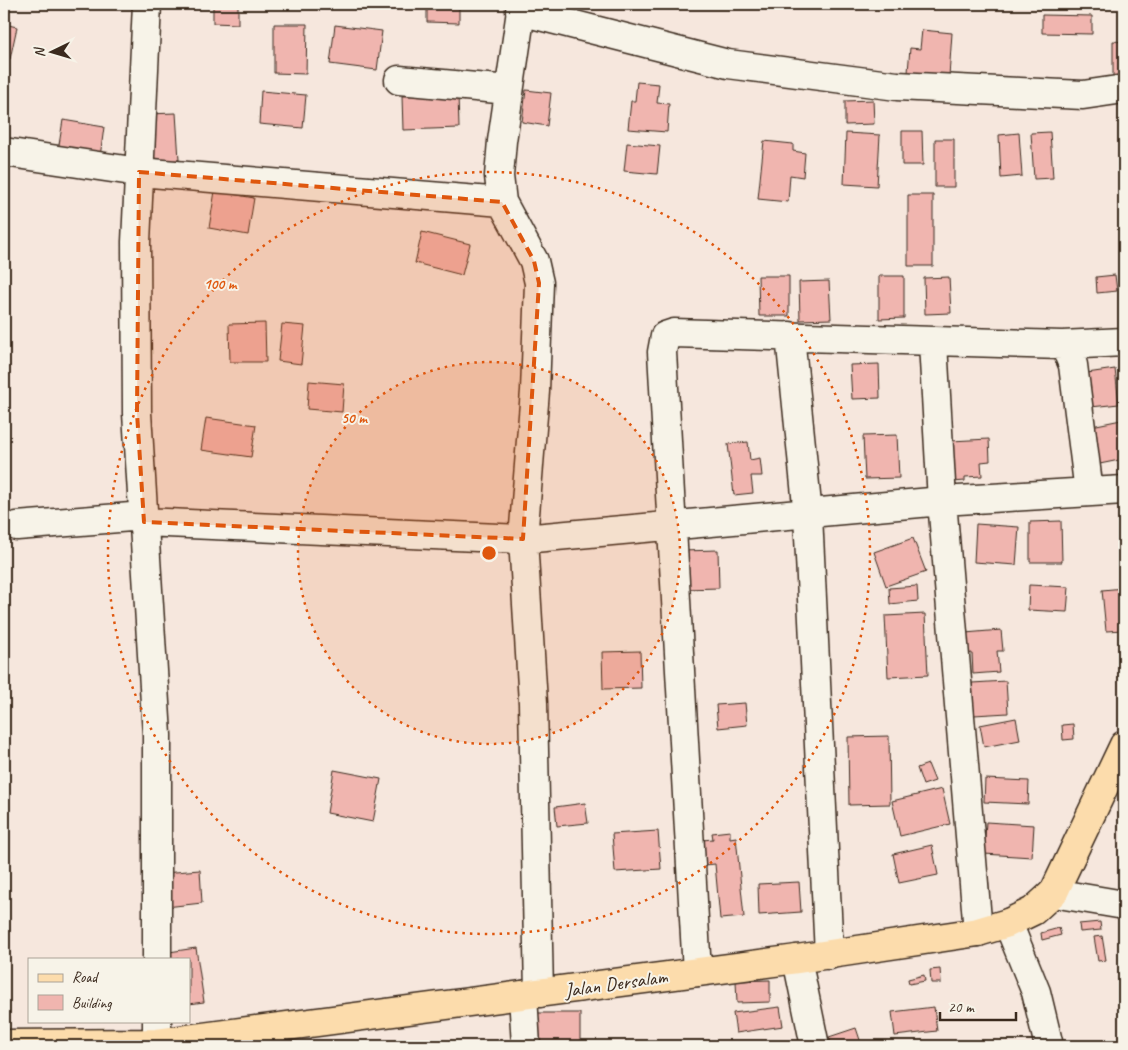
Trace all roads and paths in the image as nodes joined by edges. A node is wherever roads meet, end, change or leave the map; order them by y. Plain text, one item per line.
1 (147, 4) edge
2 (521, 8) edge
3 (399, 80) dead end
4 (1124, 89) edge
5 (510, 90) junction
6 (4, 152) edge
7 (139, 172) junction
8 (502, 202) junction
9 (790, 336) junction
10 (1124, 342) edge
11 (933, 343) junction
12 (1062, 345) junction
13 (1124, 490) edge
14 (1089, 492) junction
15 (942, 501) junction
16 (808, 515) junction
17 (144, 519) junction
18 (17, 526) dead end
19 (673, 526) junction
20 (522, 539) junction
21 (1124, 745) edge
22 (1053, 893) junction
23 (1124, 905) edge
24 (1008, 923) junction
25 (978, 932) junction
26 (829, 955) junction
27 (157, 958) edge
28 (797, 959) junction
29 (698, 972) junction
30 (531, 994) junction
31 (157, 1037) edge
32 (4, 1044) edge
33 (526, 1046) edge
34 (815, 1046) edge
35 (1049, 1046) edge

1 - 7 street
2 - 4 street
2 - 5 street
3 - 5 street
5 - 8 street
6 - 7 street
7 - 8 street
7 - 17 street
8 - 20 street
9 - 11 street
9 - 16 street
9 - 19 street
10 - 12 street
11 - 12 street
11 - 15 street
12 - 14 street
13 - 14 street
14 - 15 street
15 - 16 street
15 - 25 street
16 - 19 street
16 - 26 street
17 - 18 street
17 - 20 street
17 - 27 street
19 - 20 street
19 - 29 street
20 - 30 street
21 - 22 main road, Jalan Dersalam
22 - 23 street
22 - 24 main road, Jalan Dersalam
24 - 25 main road, Jalan Dersalam
24 - 35 street
25 - 26 main road, Jalan Dersalam
26 - 28 main road, Jalan Dersalam
28 - 29 main road, Jalan Dersalam
28 - 34 street
29 - 30 main road, Jalan Dersalam
30 - 31 main road, Jalan Dersalam
30 - 33 street
31 - 32 main road, Jalan Dersalam

